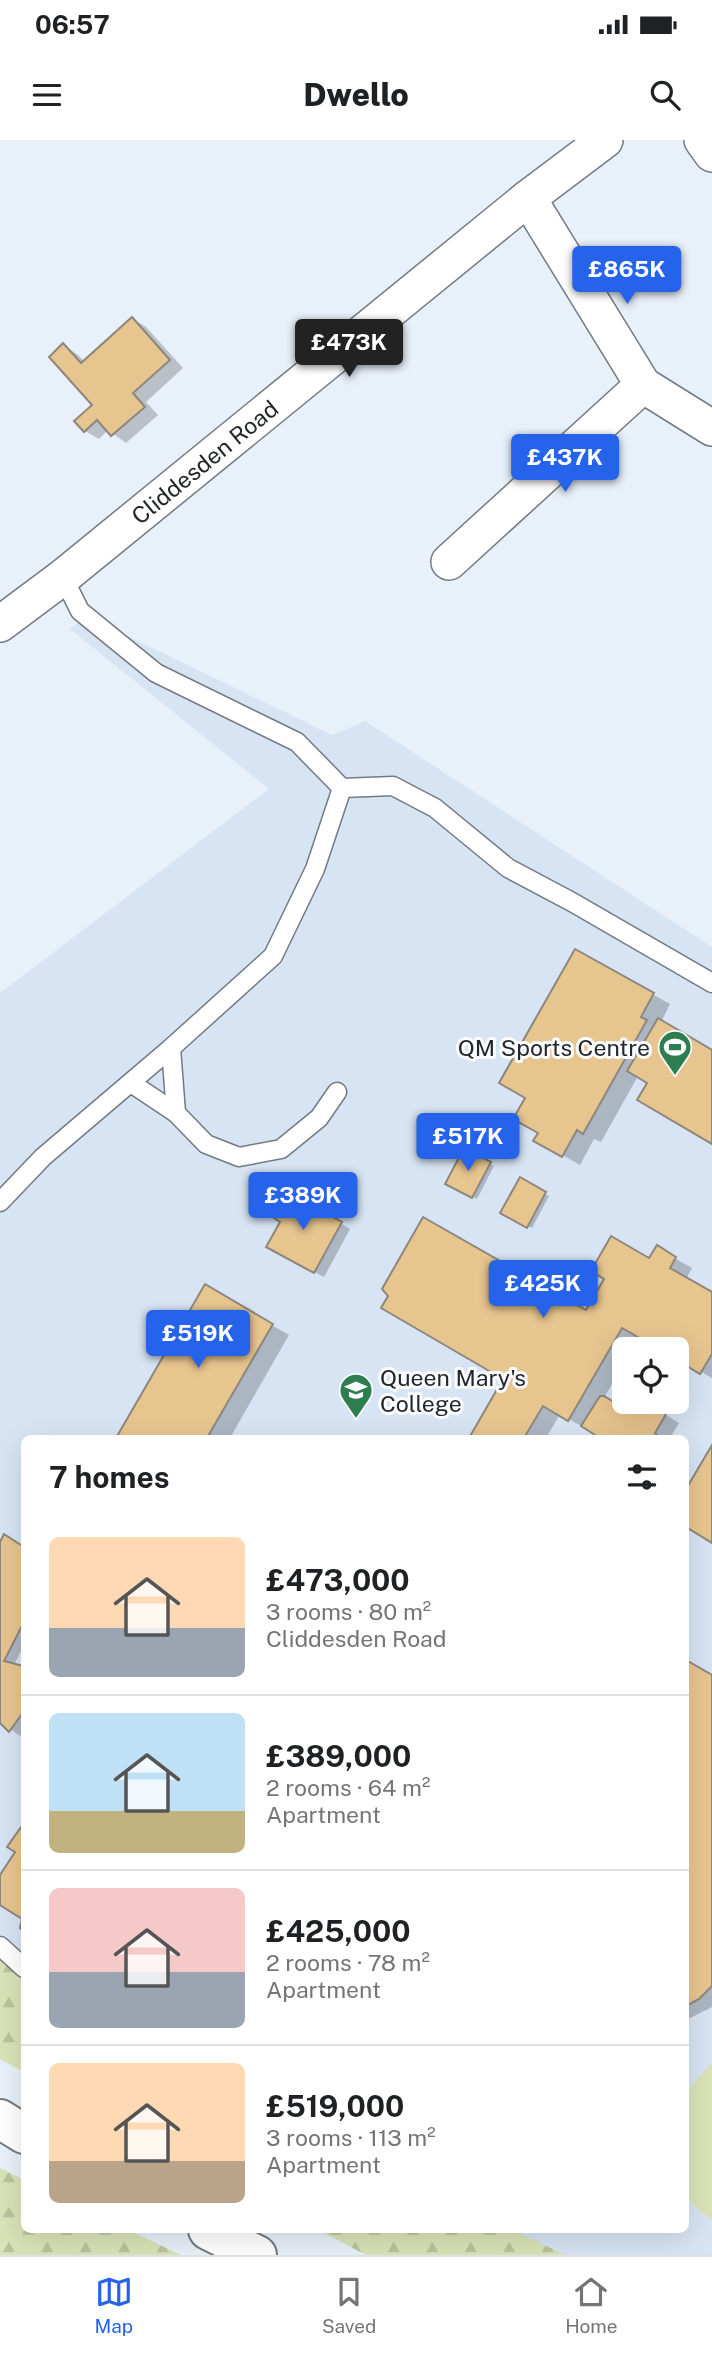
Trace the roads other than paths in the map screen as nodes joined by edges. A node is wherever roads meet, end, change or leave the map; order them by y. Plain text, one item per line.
1 (606, 140) edge
2 (702, 140) edge
3 (712, 154) edge
4 (528, 198) junction
5 (643, 384) junction
6 (712, 428) edge
7 (449, 562) dead end
8 (63, 577) junction
9 (0, 624) edge
10 (342, 788) junction
11 (712, 983) edge
12 (171, 1048) junction
13 (131, 1083) junction
14 (337, 1092) dead end
15 (176, 1113) junction
16 (0, 1202) edge
17 (0, 1946) edge
18 (21, 1965) edge
19 (0, 2119) edge
20 (21, 2132) edge
21 (214, 2233) edge
22 (257, 2255) edge

1 - 4 street, Cliddesden Road
2 - 3 street
4 - 5 street
4 - 8 street, Cliddesden Road
5 - 6 street
5 - 7 street
8 - 9 street, Cliddesden Road
8 - 10 lane
10 - 11 lane
10 - 12 lane
12 - 13 lane
12 - 15 lane
13 - 15 lane
13 - 16 lane
14 - 15 lane
17 - 18 lane
19 - 20 main road
21 - 22 main road

